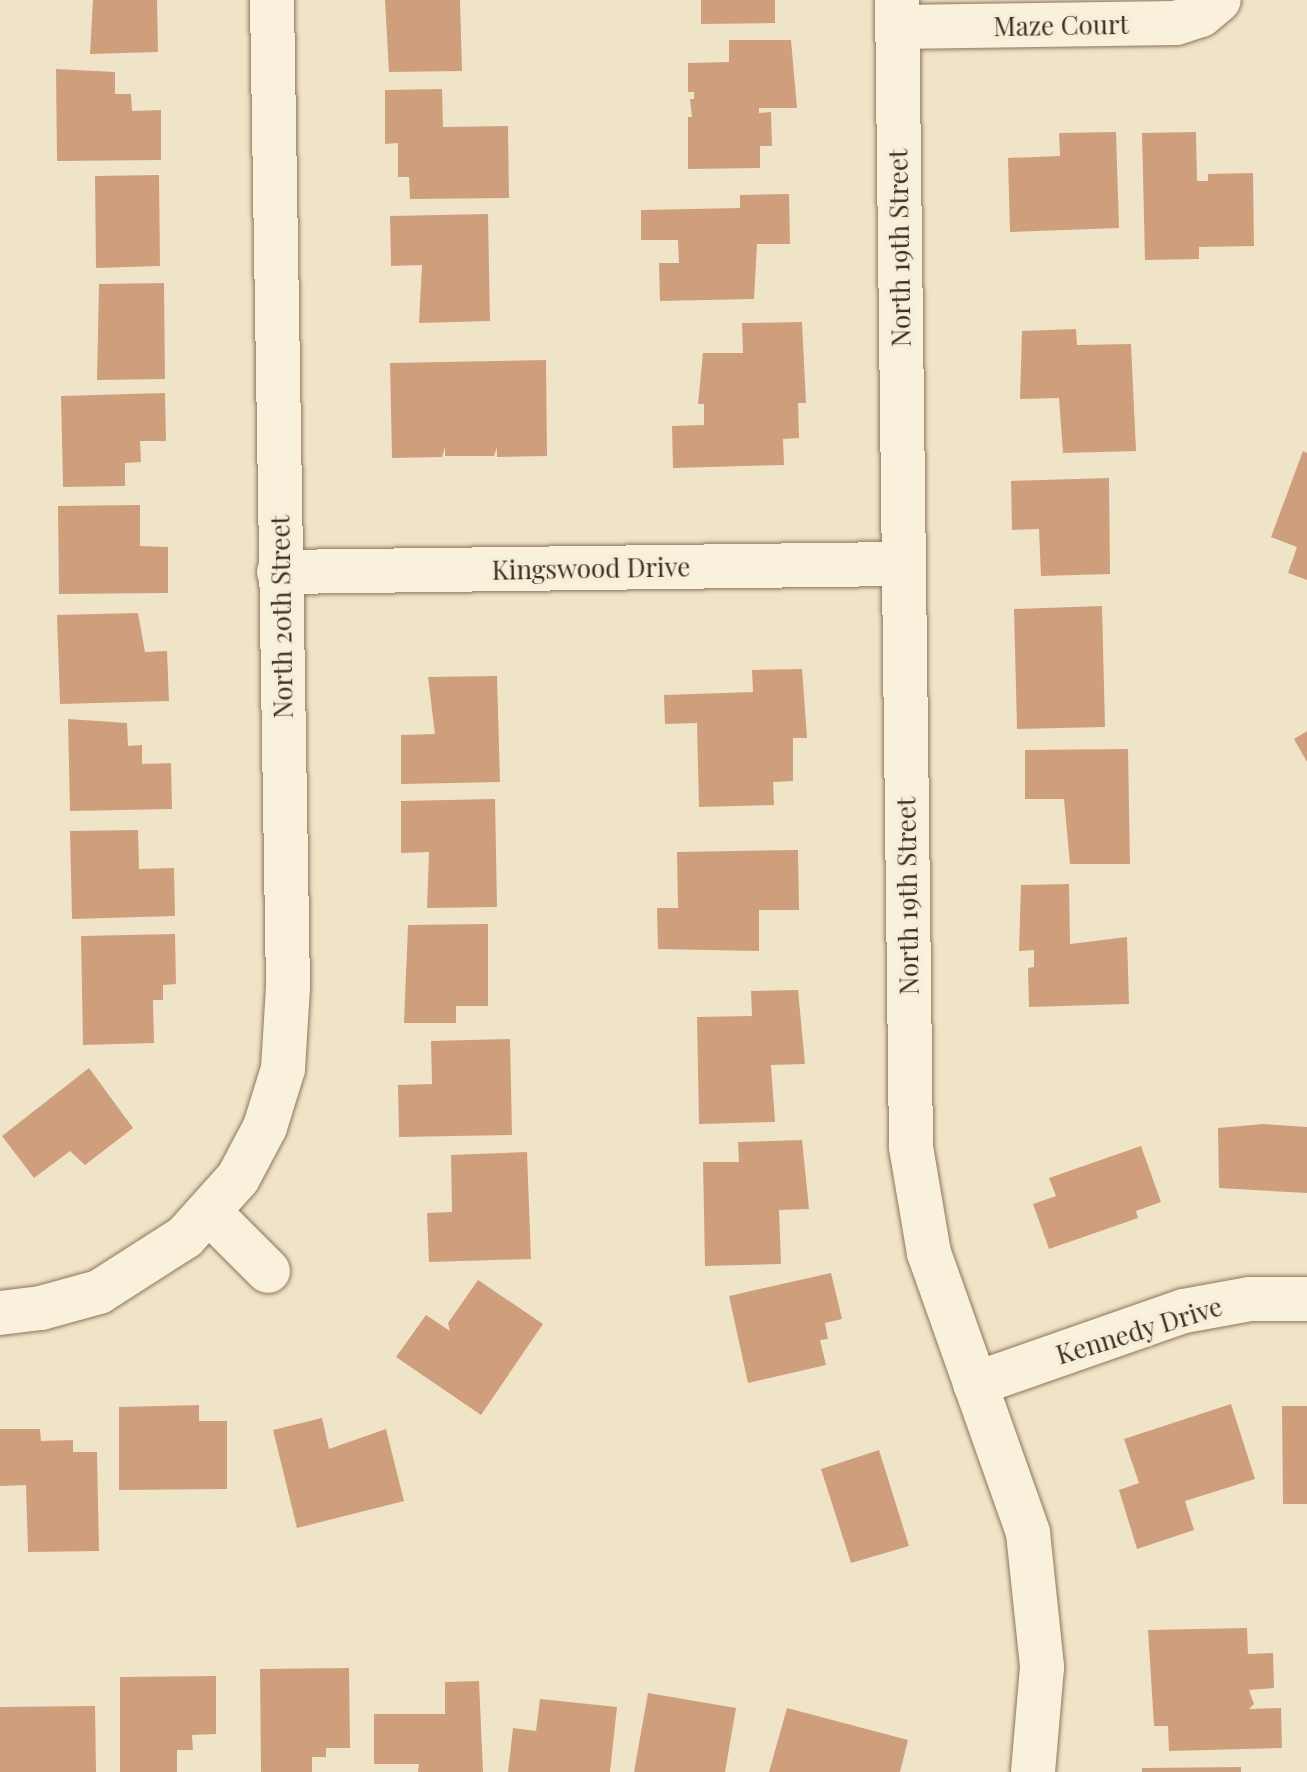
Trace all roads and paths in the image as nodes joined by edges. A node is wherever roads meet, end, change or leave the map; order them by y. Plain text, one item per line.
1 (272, 0) edge
2 (1219, 0) edge
3 (897, 13) edge
4 (902, 564) junction
5 (279, 572) junction
6 (210, 1213) junction
7 (268, 1271) dead end
8 (1307, 1299) edge
9 (0, 1313) edge
10 (975, 1384) junction
11 (1033, 1772) edge

1 - 5 street, North 20th Street
2 - 3 street, Maze Court
3 - 4 street, North 19th Street
4 - 5 street, Kingswood Drive
4 - 10 street, North 19th Street
5 - 6 street, North 20th Street
6 - 7 street
6 - 9 street, North 20th Street
8 - 10 street, Kennedy Drive
10 - 11 street, North 19th Street

